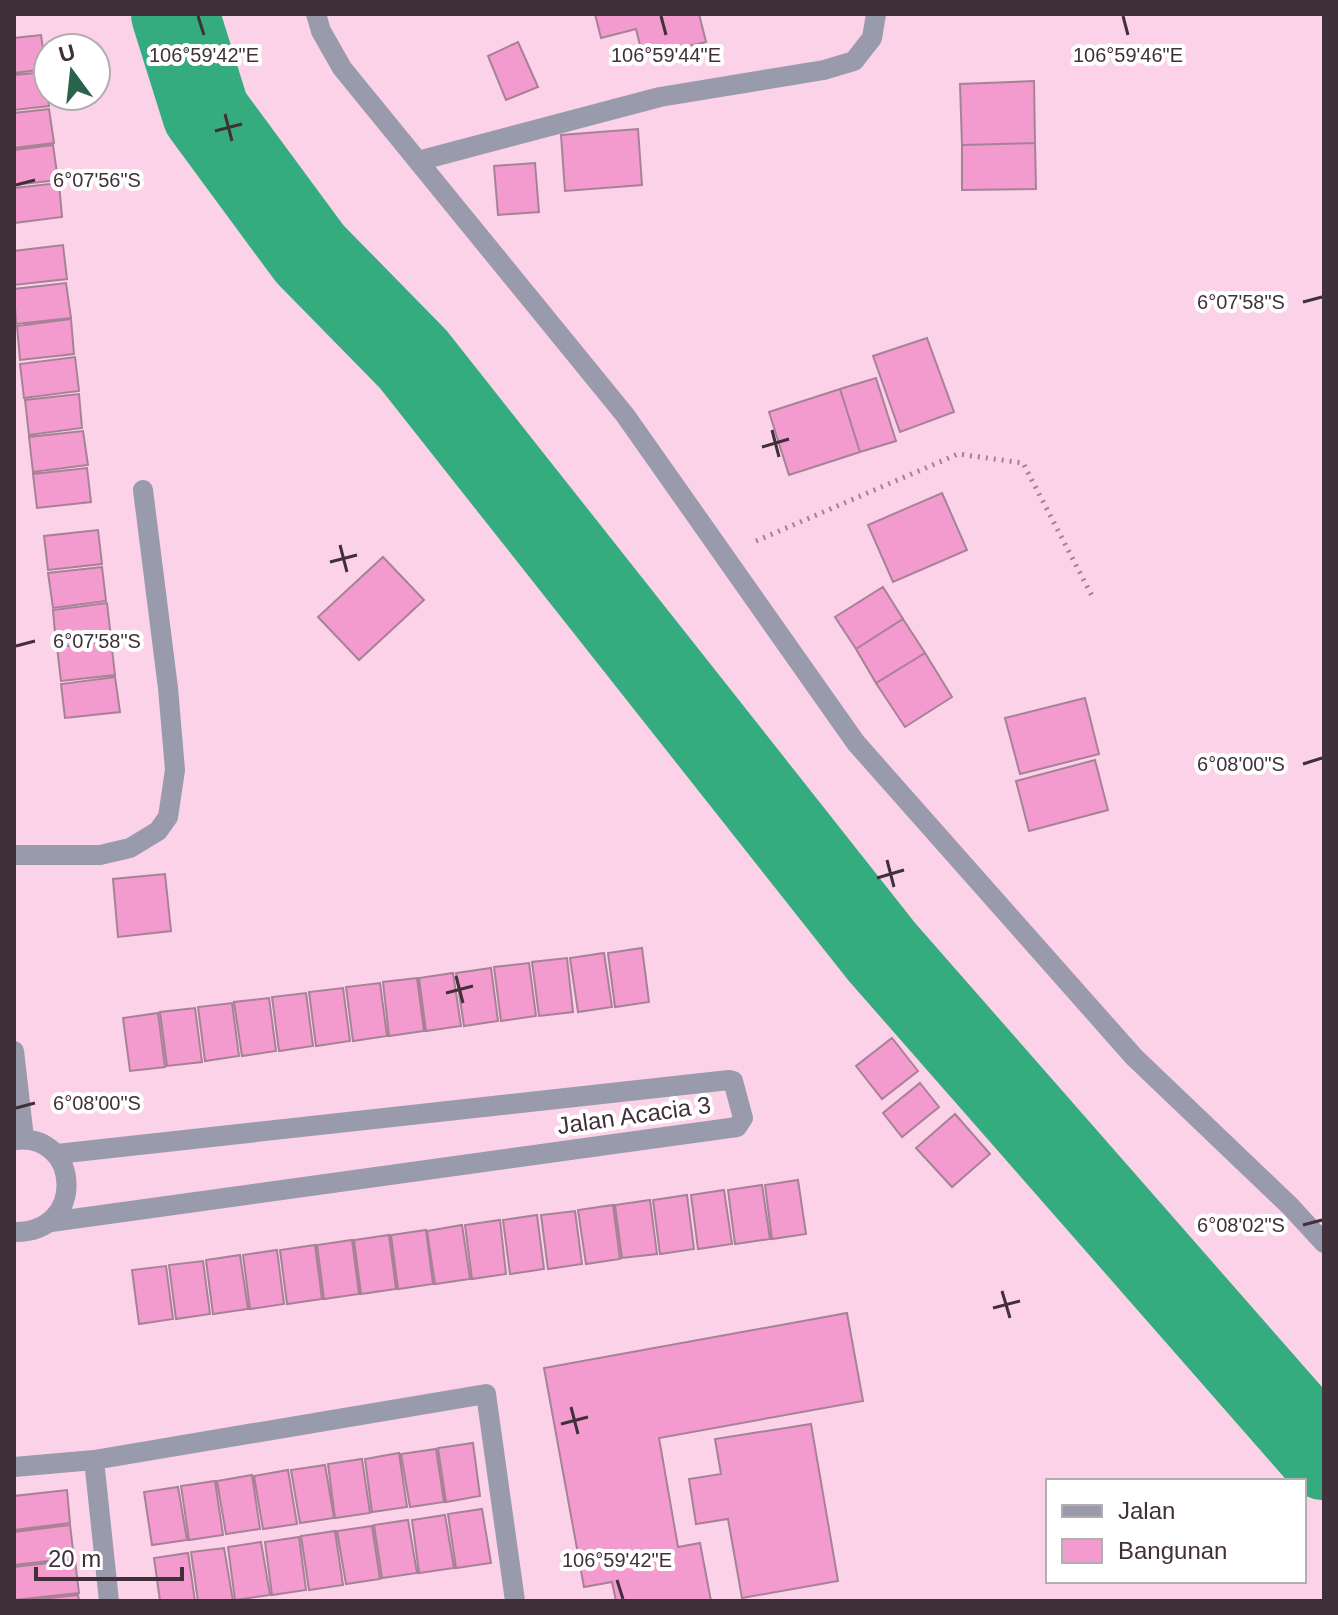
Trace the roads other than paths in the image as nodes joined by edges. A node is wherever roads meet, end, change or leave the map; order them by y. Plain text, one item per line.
1 (316, 14) edge
2 (876, 14) edge
3 (418, 161) junction
4 (143, 490) dead end
5 (14, 855) edge
6 (14, 1051) edge
7 (19, 1139) edge
8 (57, 1154) junction
9 (51, 1222) junction
10 (14, 1232) edge
11 (1324, 1243) edge
12 (94, 1460) junction
13 (14, 1467) edge
14 (109, 1601) edge
15 (515, 1601) edge

1 - 3 street
2 - 3 street
3 - 11 street
4 - 5 street
6 - 7 street
7 - 8 street
8 - 9 street
8 - 9 street, Jalan Acacia 3
9 - 10 street
12 - 13 street
12 - 14 street
12 - 15 street

